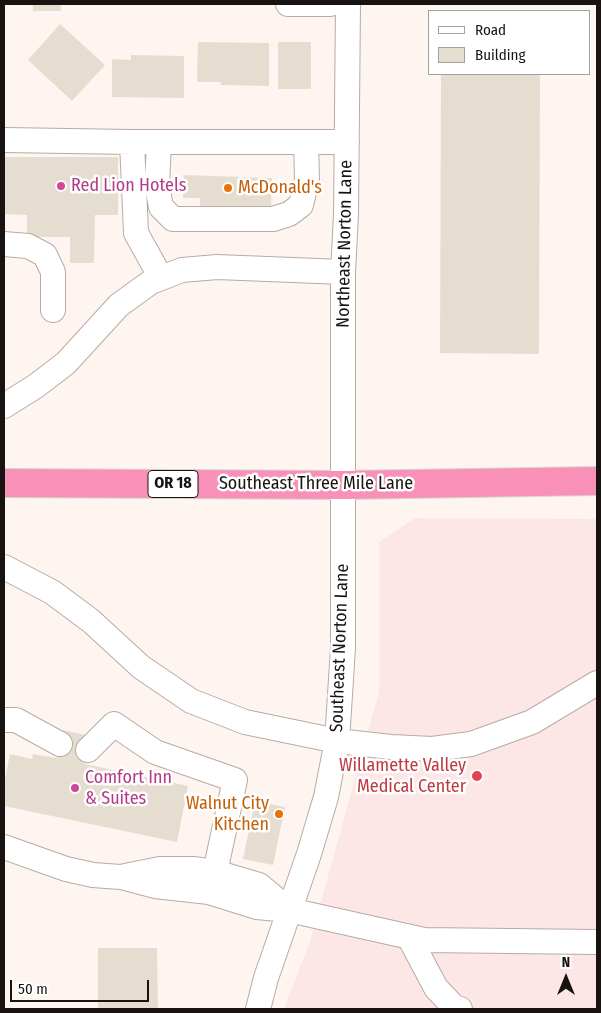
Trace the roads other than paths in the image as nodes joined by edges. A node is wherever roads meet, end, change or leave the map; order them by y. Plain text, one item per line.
1 (288, 4) edge
2 (330, 4) edge
3 (348, 4) edge
4 (4, 140) edge
5 (132, 142) junction
6 (159, 142) junction
7 (306, 142) junction
8 (347, 142) junction
9 (4, 244) edge
10 (342, 272) junction
11 (161, 278) junction
12 (53, 310) dead end
13 (4, 406) edge
14 (597, 482) edge
15 (4, 484) edge
16 (343, 485) junction
17 (4, 567) edge
18 (597, 683) edge
19 (4, 720) edge
20 (337, 741) junction
21 (60, 744) dead end
22 (88, 750) dead end
23 (4, 847) edge
24 (215, 872) junction
25 (121, 877) junction
26 (289, 910) junction
27 (409, 937) junction
28 (597, 942) edge
29 (258, 1009) edge
30 (460, 1009) edge

1 - 2 street
3 - 8 street, Northeast Norton Lane
4 - 5 street
5 - 6 street
5 - 11 street
6 - 7 street
6 - 7 street
7 - 8 street
8 - 10 street, Northeast Norton Lane
9 - 12 street
10 - 11 street
10 - 16 street, Northeast Norton Lane
11 - 13 street
14 - 16 highway, Southeast Three Mile Lane / OR 18
15 - 16 highway, Southeast Three Mile Lane / OR 18
16 - 20 street, Southeast Norton Lane
17 - 20 street
18 - 20 street
19 - 21 street
20 - 26 street, Southeast Norton Lane
22 - 24 street
23 - 25 street
24 - 25 street
24 - 26 street
25 - 26 street
26 - 27 street
26 - 29 street, Southeast Norton Lane
27 - 28 street
27 - 30 street

